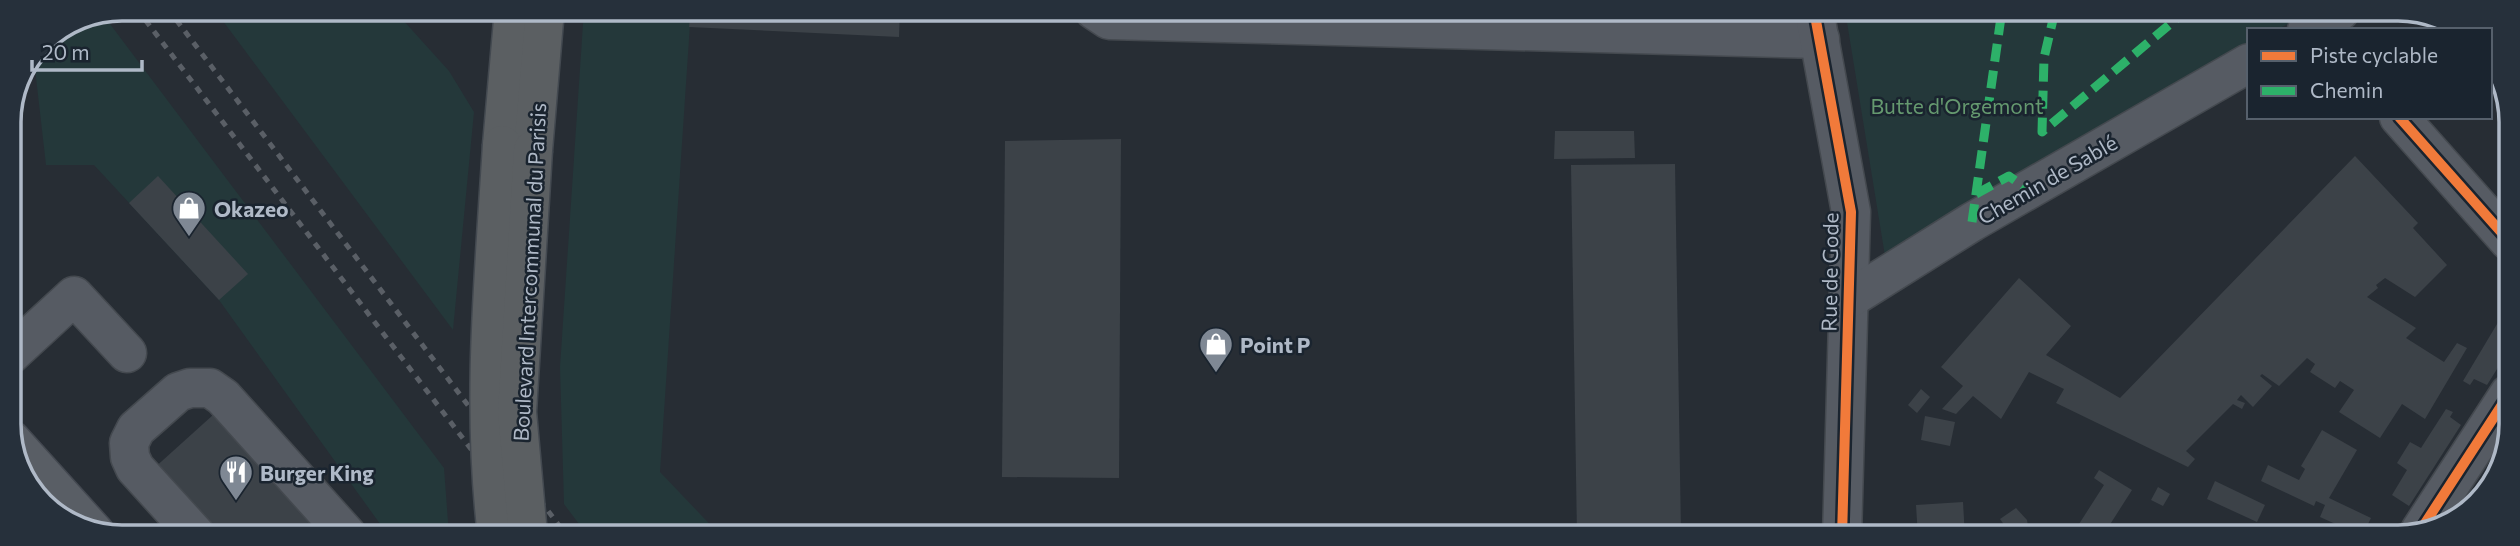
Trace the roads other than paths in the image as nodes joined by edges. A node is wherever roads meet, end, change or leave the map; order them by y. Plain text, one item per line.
1 (514, 21) edge
2 (543, 21) edge
3 (1286, 21) edge
4 (1817, 24) edge
5 (2247, 64) edge
6 (2401, 119) edge
7 (517, 147) junction
8 (2499, 230) edge
9 (1849, 299) junction
10 (21, 345) edge
11 (127, 353) dead end
12 (2499, 409) edge
13 (27, 458) edge
14 (81, 517) edge
15 (2427, 520) edge
16 (187, 525) edge
17 (338, 525) edge
18 (496, 525) edge
19 (527, 525) edge
20 (1842, 525) edge

1 - 7 highway, Boulevard Intercommunal du Parisis
2 - 7 highway, Boulevard Intercommunal du Parisis
3 - 4 street
4 - 9 street, Rue de Gode
5 - 9 street, Chemin de Sablé
6 - 8 street
7 - 18 highway, Boulevard Intercommunal du Parisis, bridge
7 - 19 highway, Boulevard Intercommunal du Parisis, bridge
9 - 20 street, Rue de Gode
10 - 11 street
12 - 15 street
13 - 14 main road
16 - 17 street

